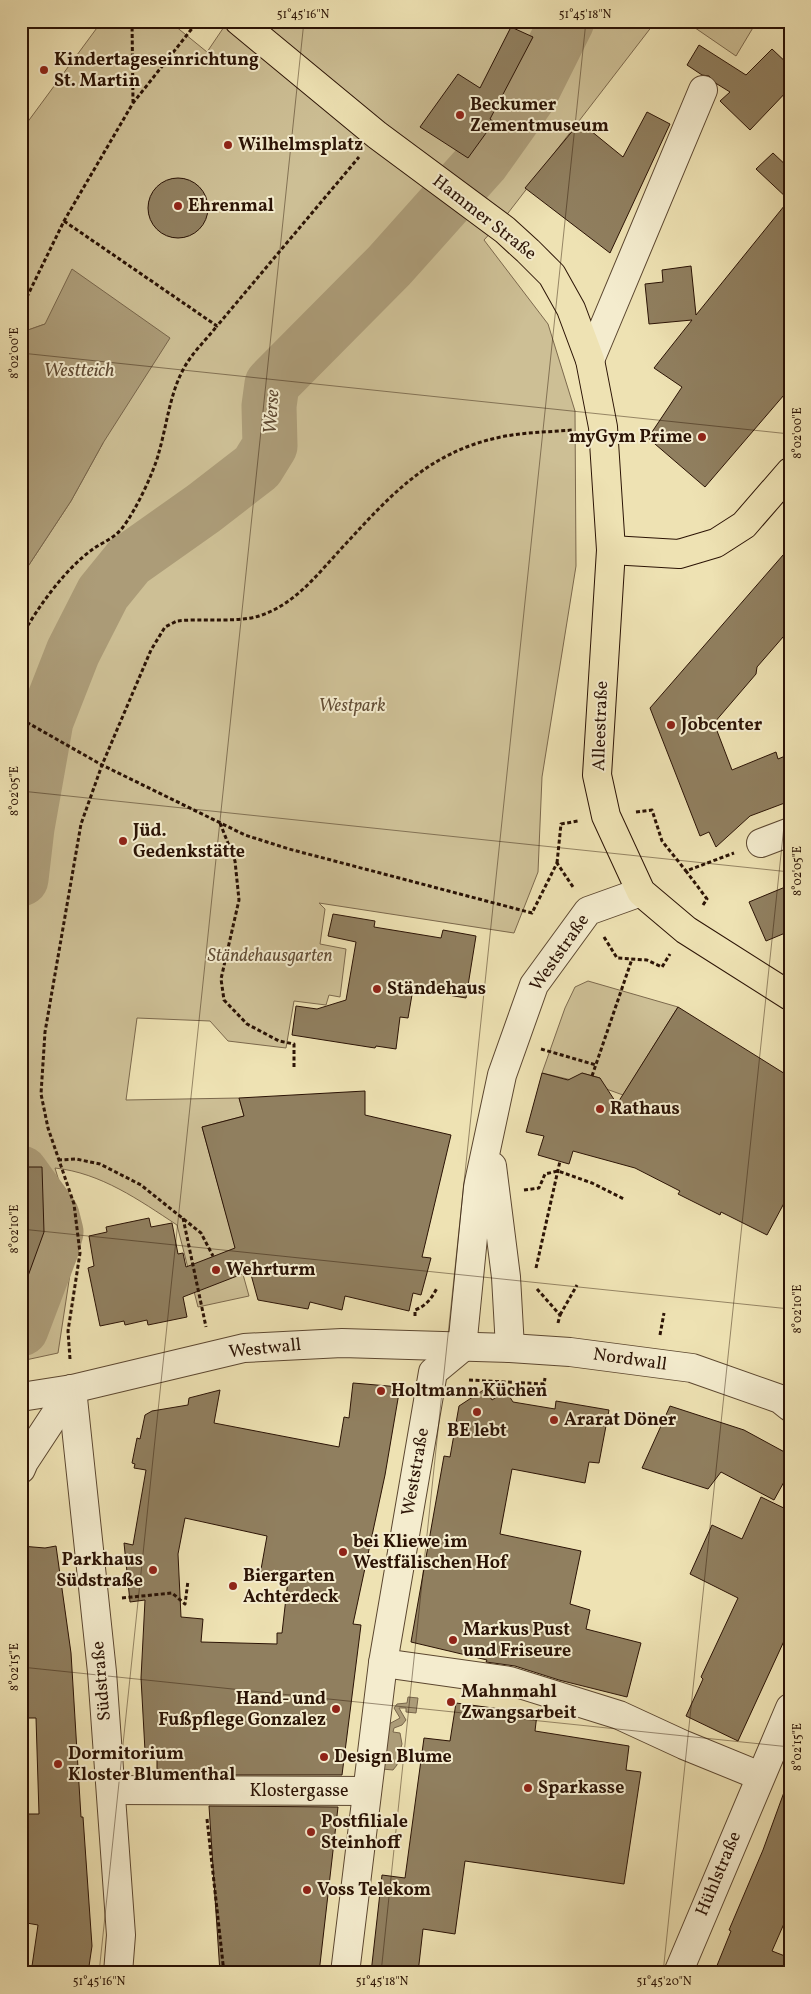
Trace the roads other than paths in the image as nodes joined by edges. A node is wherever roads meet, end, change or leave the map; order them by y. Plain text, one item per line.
1 (238, 21) edge
2 (703, 90) dead end
3 (590, 360) junction
4 (790, 472) edge
5 (611, 550) junction
6 (790, 832) edge
7 (761, 843) road end
8 (641, 892) junction
9 (790, 996) edge
10 (489, 1133) junction
11 (462, 1348) junction
12 (510, 1348) junction
13 (72, 1389) junction
14 (21, 1398) edge
15 (790, 1407) edge
16 (21, 1469) edge
17 (383, 1663) junction
18 (790, 1708) edge
19 (760, 1776) junction
20 (111, 1790) junction
21 (366, 1791) junction
22 (118, 1973) edge
23 (345, 1973) edge
24 (678, 1973) edge

1 - 3 main road, Hammer Straße
2 - 3 street
3 - 5 main road, Hammer Straße
4 - 5 main road
5 - 8 main road, Alleestraße
6 - 7 street
8 - 9 main road, Alleestraße
8 - 10 street, Weststraße
10 - 11 street, Weststraße
10 - 12 street, Weststraße
11 - 12 street, Nordwall
11 - 13 street, Westwall
11 - 17 street, Weststraße
12 - 15 street, Nordwall
13 - 14 street, Westwall
13 - 16 street
13 - 20 street, Südstraße
17 - 19 street
17 - 21 street, Weststraße
18 - 19 street, Hühlstraße
19 - 24 street, Hühlstraße
20 - 21 street, Klostergasse
20 - 22 street, Südstraße
21 - 23 street, Weststraße

